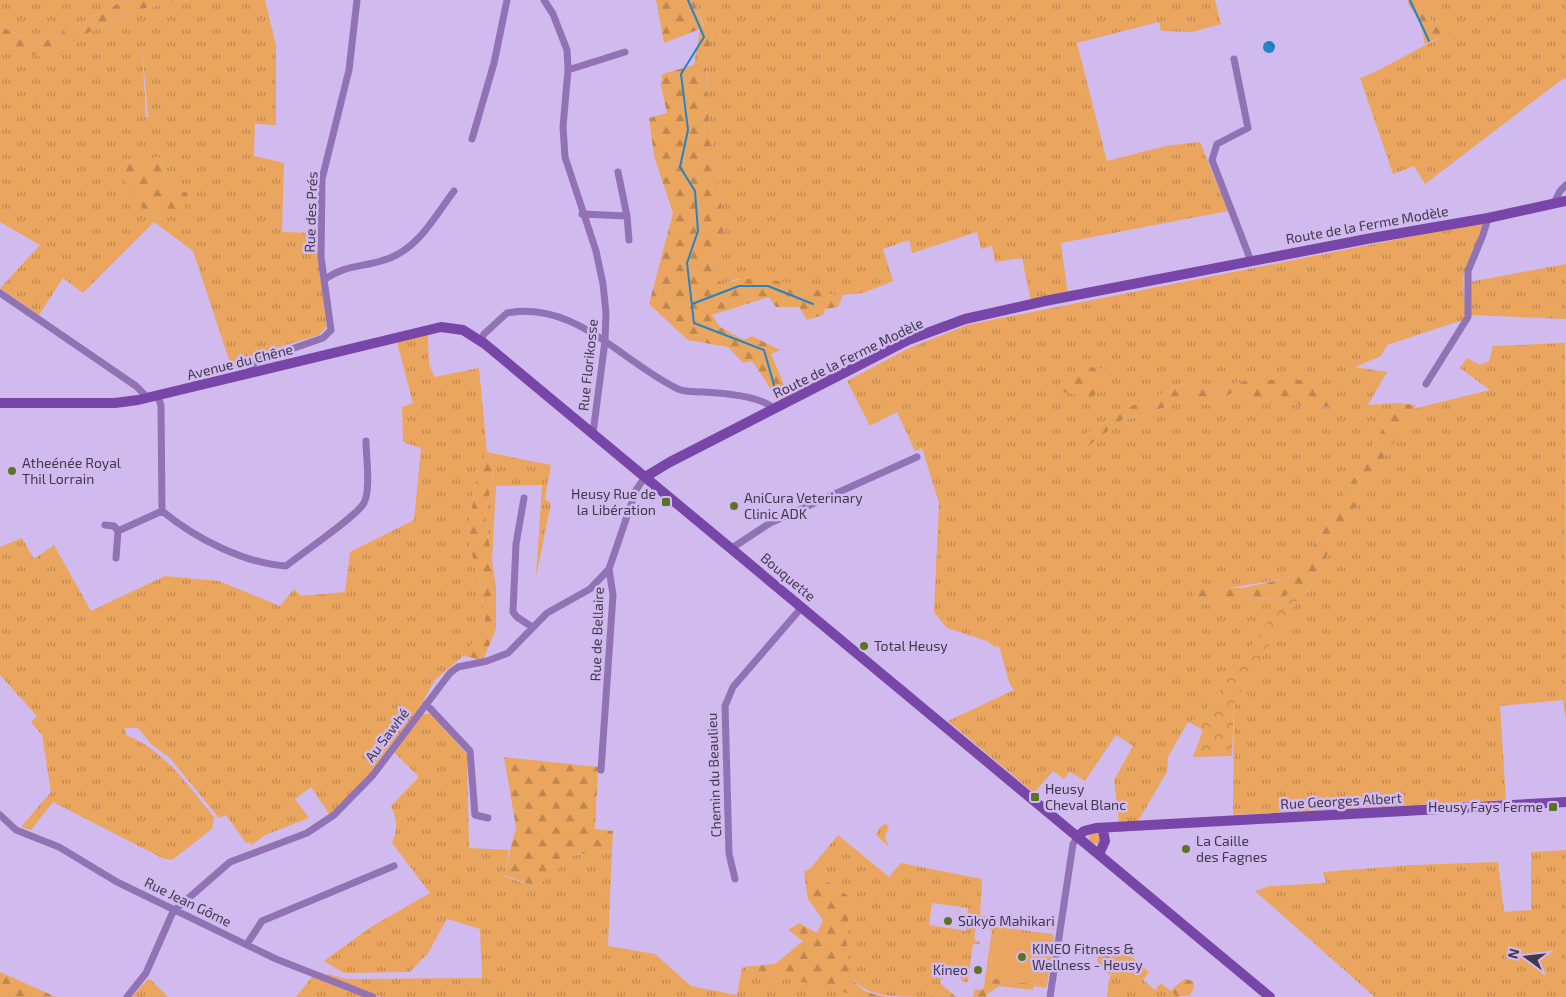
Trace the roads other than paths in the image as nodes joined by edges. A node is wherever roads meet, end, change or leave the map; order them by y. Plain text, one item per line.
1 (357, 0) edge
2 (507, 0) edge
3 (544, 0) edge
4 (625, 52) dead end
5 (1234, 58) dead end
6 (568, 70) junction
7 (472, 139) dead end
8 (618, 172) dead end
9 (1566, 185) edge
10 (454, 191) dead end
11 (1566, 201) edge
12 (1554, 203) junction
13 (582, 214) junction
14 (627, 216) junction
15 (1488, 218) junction
16 (629, 240) dead end
17 (1251, 261) junction
18 (324, 280) junction
19 (0, 293) edge
20 (481, 340) junction
21 (605, 341) junction
22 (250, 374) junction
23 (1426, 384) dead end
24 (153, 397) junction
25 (0, 402) edge
26 (774, 410) junction
27 (593, 433) junction
28 (366, 441) dead end
29 (917, 457) dead end
30 (645, 477) junction
31 (524, 498) dead end
32 (162, 512) junction
33 (105, 525) dead end
34 (118, 531) junction
35 (732, 548) junction
36 (116, 558) dead end
37 (609, 569) junction
38 (802, 606) junction
39 (532, 627) junction
40 (426, 704) junction
41 (601, 770) dead end
42 (1566, 802) edge
43 (0, 815) edge
44 (488, 818) dead end
45 (1102, 832) junction
46 (1078, 836) junction
47 (1099, 854) junction
48 (394, 866) dead end
49 (734, 879) dead end
50 (176, 909) junction
51 (247, 944) junction
52 (127, 997) edge
53 (373, 997) edge
54 (1050, 997) edge
55 (1270, 997) edge

1 - 18 street, Rue des Prés
2 - 7 street
3 - 6 street, Rue Florikosse
4 - 6 street
5 - 17 street
6 - 13 street, Rue Florikosse
8 - 14 street
9 - 12 street
10 - 18 street
11 - 12 main road, Route de la Ferme Modèle
12 - 15 main road, Route de la Ferme Modèle
13 - 14 street
13 - 21 street, Rue Florikosse
14 - 16 street
15 - 17 main road, Route de la Ferme Modèle
15 - 23 street
17 - 26 main road, Route de la Ferme Modèle
18 - 22 street, Rue des Prés
19 - 24 street
20 - 21 street
20 - 22 main road, Avenue du Chêne
20 - 27 main road, Bouquette
21 - 26 street
21 - 27 street, Rue Florikosse
22 - 24 main road, Avenue du Chêne
24 - 25 main road, Avenue du Chêne
24 - 32 street
26 - 30 main road, Route de la Ferme Modèle
27 - 30 main road, Bouquette
28 - 32 street
29 - 35 street
30 - 35 main road, Bouquette
30 - 37 street, Rue de Bellaire
31 - 39 street
32 - 34 street
33 - 34 street
34 - 36 street
35 - 38 main road, Bouquette
37 - 39 street, Au Sawhé
37 - 41 street, Rue de Bellaire
38 - 46 main road, Bouquette
38 - 49 street, Chemin du Beaulieu
39 - 40 street, Au Sawhé
40 - 44 street
40 - 50 street, Au Sawhé
42 - 45 main road, Rue Georges Albert
43 - 50 street, Rue Jean Gôme
45 - 46 main road, Rue Georges Albert
45 - 47 main road
46 - 47 main road, Bouquette
46 - 54 street
47 - 55 main road, Bouquette
48 - 51 street
50 - 51 street, Rue Jean Gôme
50 - 52 street
51 - 53 street, Rue Jean Gôme

